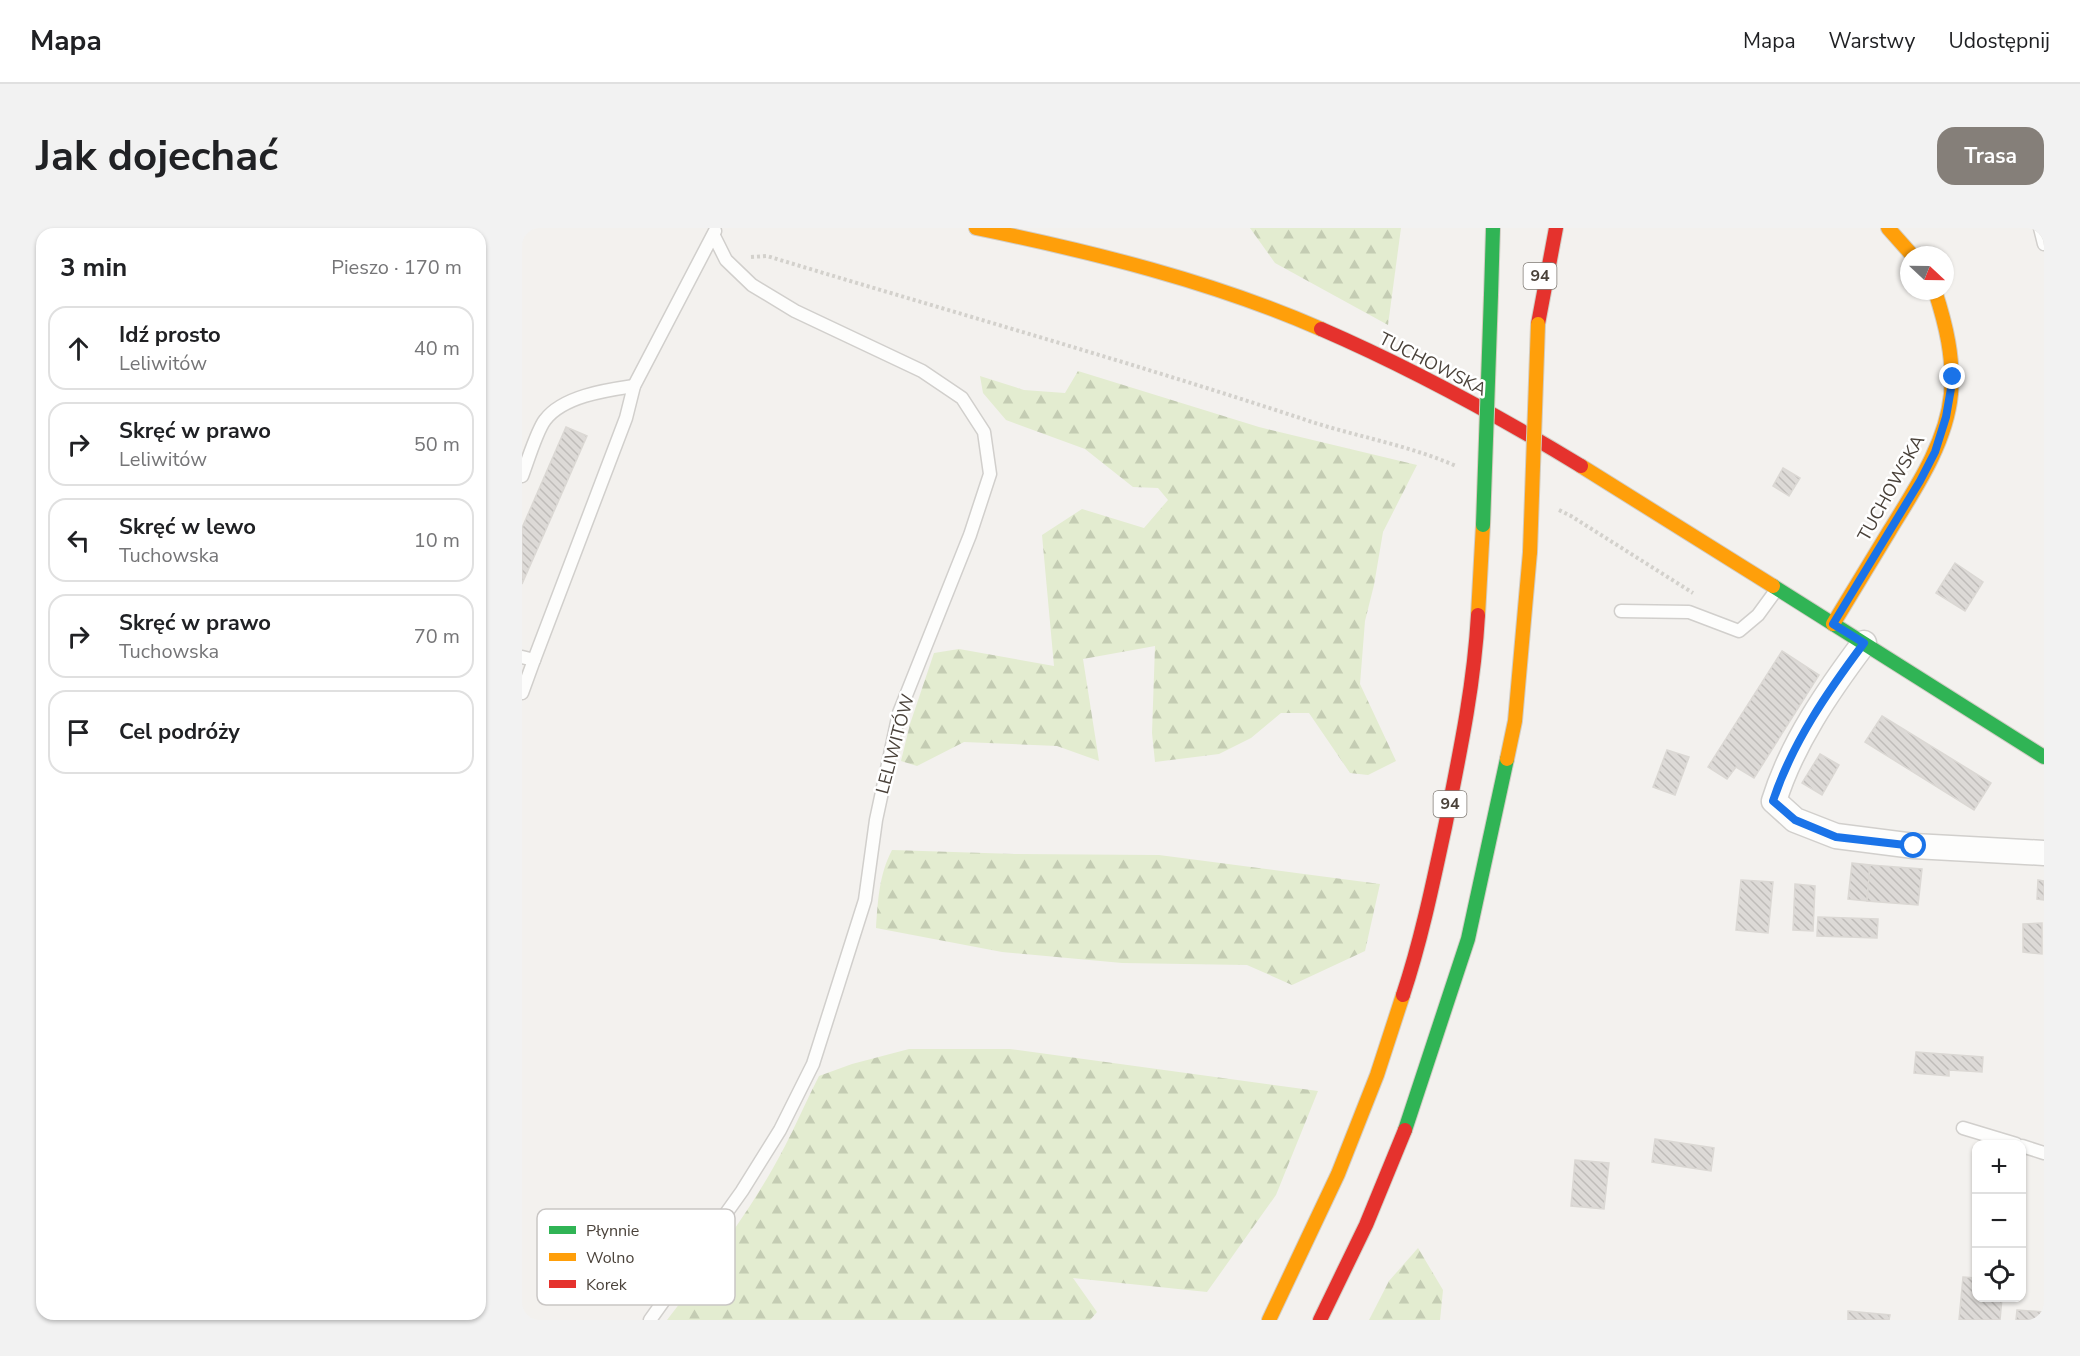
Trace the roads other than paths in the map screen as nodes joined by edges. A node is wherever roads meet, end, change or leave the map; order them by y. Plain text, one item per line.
1 (976, 228) edge
2 (1493, 228) edge
3 (1556, 228) edge
4 (1888, 228) edge
5 (2040, 228) edge
6 (715, 232) edge
7 (1540, 240) dead end
8 (2044, 244) edge
9 (1904, 246) edge
10 (1938, 300) edge
11 (1538, 324) junction
12 (634, 386) junction
13 (522, 476) edge
14 (1778, 588) junction
15 (1621, 611) dead end
16 (1833, 624) junction
17 (1864, 643) junction
18 (528, 658) edge
19 (522, 693) edge
20 (2044, 757) edge
21 (2044, 853) edge
22 (1963, 1128) dead end
23 (2003, 1140) edge
24 (2026, 1147) edge
25 (2044, 1154) edge
26 (729, 1209) edge
27 (661, 1305) edge
28 (650, 1320) edge
29 (1269, 1320) edge
30 (1320, 1320) edge

1 - 14 main road, TUCHOWSKA
2 - 29 main road, 94, bridge
3 - 11 main road
4 - 9 main road
5 - 8 lane
6 - 12 lane
6 - 26 lane, LELIWITÓW
7 - 11 main road, 94
10 - 16 main road, TUCHOWSKA
11 - 30 main road, 94, bridge
12 - 13 lane
12 - 18 lane
14 - 15 lane
14 - 16 main road, TUCHOWSKA
16 - 17 main road, TUCHOWSKA
17 - 20 main road, TUCHOWSKA
17 - 21 street
18 - 19 lane
22 - 23 lane
24 - 25 lane
27 - 28 lane, LELIWITÓW

